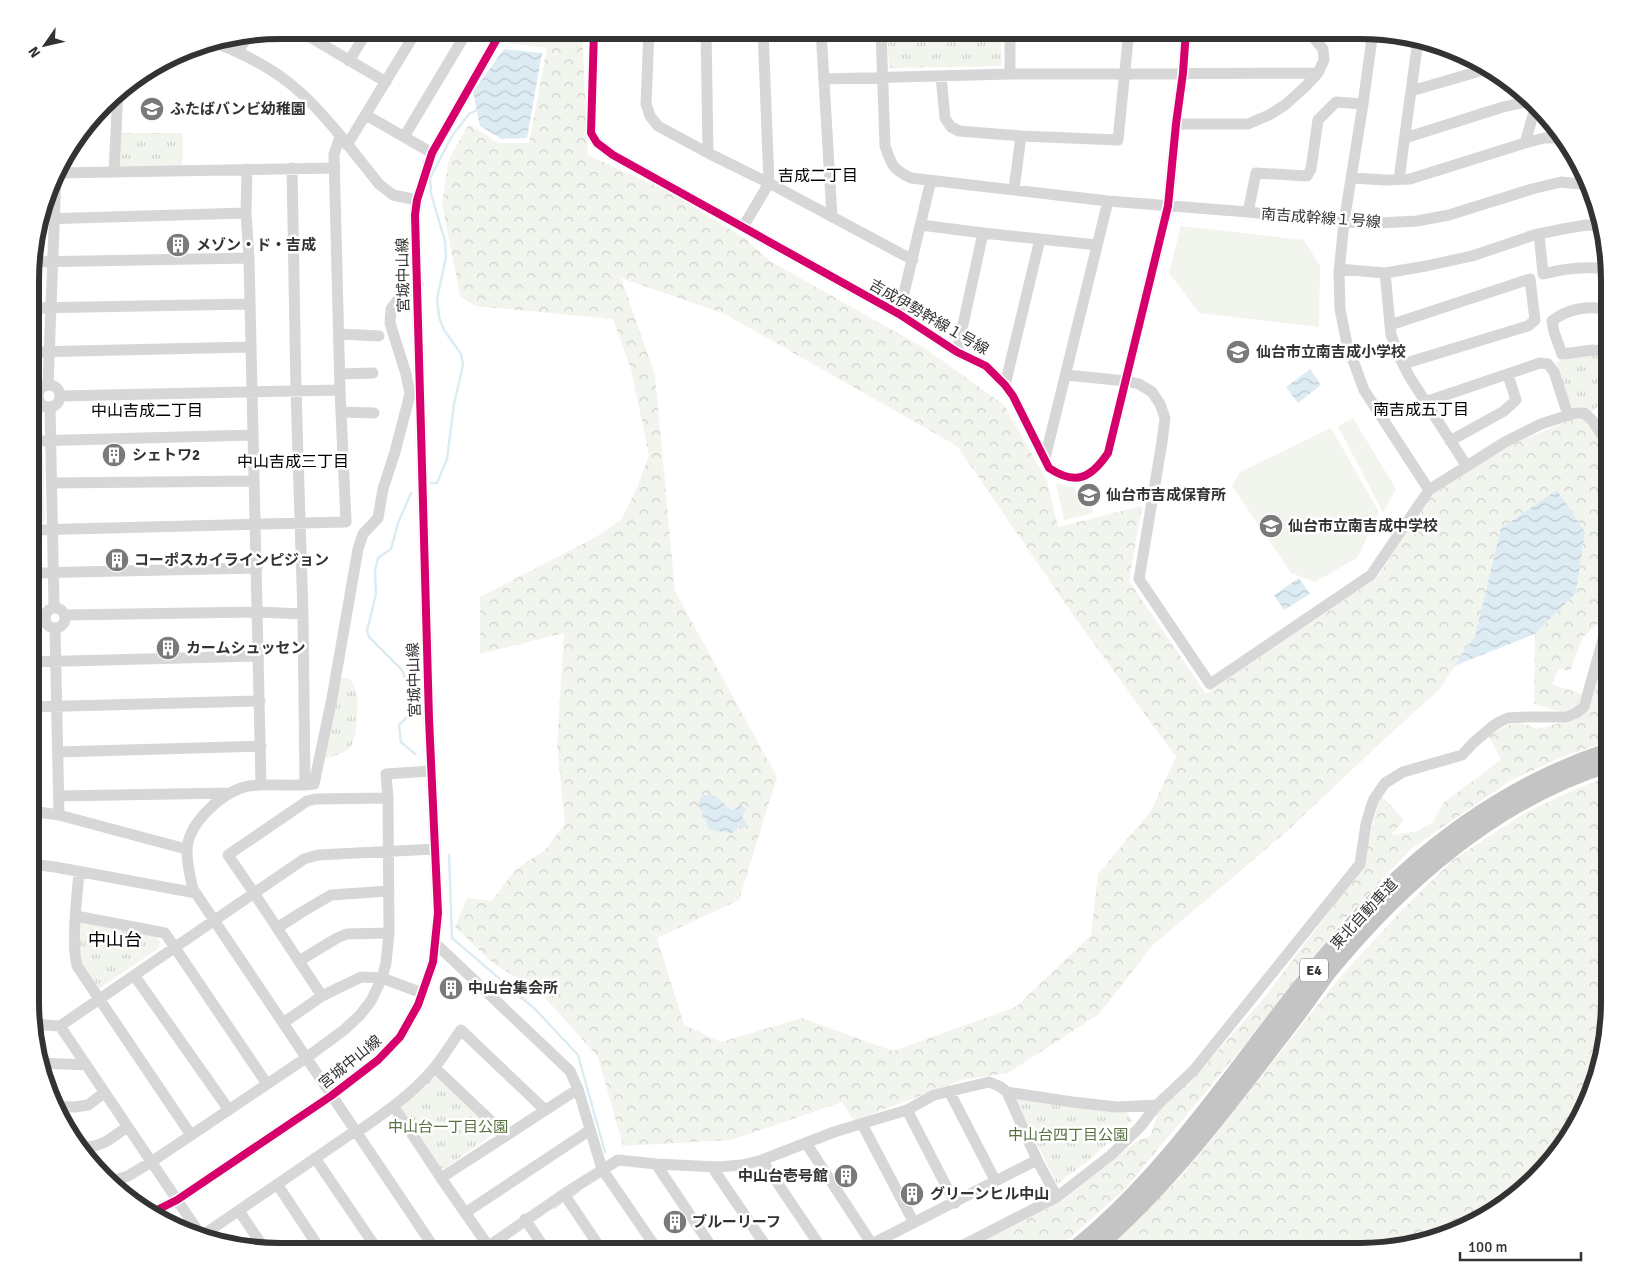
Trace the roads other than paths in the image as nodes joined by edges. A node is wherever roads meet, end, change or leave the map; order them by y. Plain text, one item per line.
1 (322, 39) edge
2 (362, 39) edge
3 (412, 39) edge
4 (463, 39) edge
5 (497, 39) edge
6 (594, 39) edge
7 (649, 39) edge
8 (706, 39) edge
9 (763, 39) edge
10 (822, 39) edge
11 (881, 39) edge
12 (1010, 39) edge
13 (1128, 39) edge
14 (1185, 39) edge
15 (1315, 39) edge
16 (1371, 39) edge
17 (244, 42) edge
18 (222, 46) edge
19 (1419, 46) edge
20 (238, 52) junction
21 (349, 60) junction
22 (1480, 70) edge
23 (1183, 73) junction
24 (1318, 73) junction
25 (1010, 74) junction
26 (1124, 74) junction
27 (942, 76) junction
28 (883, 78) junction
29 (824, 79) junction
30 (386, 82) junction
31 (1411, 92) junction
32 (117, 102) edge
33 (1523, 102) edge
34 (1363, 104) junction
35 (1534, 112) edge
36 (366, 115) junction
37 (1176, 124) junction
38 (1021, 136) junction
39 (404, 137) junction
40 (1405, 138) junction
41 (1555, 138) edge
42 (344, 141) junction
43 (1525, 143) junction
44 (432, 153) junction
45 (708, 153) junction
46 (292, 168) junction
47 (335, 168) junction
48 (246, 169) junction
49 (114, 172) junction
50 (64, 174) edge
51 (1352, 178) junction
52 (1399, 179) junction
53 (931, 180) junction
54 (769, 182) junction
55 (1582, 184) edge
56 (56, 189) edge
57 (1014, 189) junction
58 (417, 200) junction
59 (1108, 201) junction
60 (1168, 206) junction
61 (1248, 212) junction
62 (246, 213) junction
63 (832, 217) junction
64 (46, 219) edge
65 (55, 219) junction
66 (1344, 222) junction
67 (921, 225) junction
68 (1595, 226) edge
69 (743, 227) junction
70 (983, 233) junction
71 (1539, 234) junction
72 (1040, 239) junction
73 (1097, 245) junction
74 (249, 258) junction
75 (913, 260) junction
76 (53, 261) junction
77 (39, 262) edge
78 (1339, 269) junction
79 (1601, 269) edge
80 (1385, 273) junction
81 (418, 284) junction
82 (250, 304) junction
83 (51, 307) junction
84 (39, 308) edge
85 (1601, 309) edge
86 (899, 314) junction
87 (1390, 325) junction
88 (339, 334) junction
89 (379, 336) dead end
90 (251, 347) junction
91 (1601, 351) edge
92 (39, 352) edge
93 (50, 352) junction
94 (957, 352) junction
95 (1403, 364) junction
96 (373, 373) dead end
97 (340, 374) junction
98 (1508, 374) junction
99 (1066, 375) junction
100 (1126, 381) junction
101 (48, 385) junction
102 (1005, 385) junction
103 (296, 390) junction
104 (340, 390) junction
105 (39, 392) edge
106 (252, 392) junction
107 (60, 396) junction
108 (39, 401) edge
109 (1425, 402) junction
110 (50, 407) junction
111 (341, 412) junction
112 (374, 413) dead end
113 (1568, 415) junction
114 (1601, 431) edge
115 (253, 435) junction
116 (51, 440) junction
117 (39, 441) edge
118 (1450, 441) junction
119 (1045, 458) junction
120 (1466, 465) junction
121 (254, 481) junction
122 (52, 483) junction
123 (1429, 490) junction
124 (301, 523) junction
125 (256, 524) junction
126 (39, 530) edge
127 (52, 530) junction
128 (257, 568) junction
129 (53, 572) junction
130 (39, 573) edge
131 (54, 607) junction
132 (258, 612) junction
133 (303, 614) junction
134 (65, 615) junction
135 (39, 619) edge
136 (44, 619) junction
137 (55, 628) junction
138 (1601, 647) edge
139 (259, 656) junction
140 (39, 662) edge
141 (56, 662) junction
142 (260, 701) junction
143 (39, 707) edge
144 (57, 707) junction
145 (261, 746) junction
146 (58, 752) junction
147 (1601, 753) edge
148 (1601, 767) edge
149 (432, 771) junction
150 (262, 785) junction
151 (304, 785) junction
152 (229, 793) junction
153 (59, 796) junction
154 (388, 798) junction
155 (39, 812) edge
156 (59, 815) junction
157 (435, 849) junction
158 (186, 850) junction
159 (388, 852) junction
160 (39, 865) edge
161 (79, 872) junction
162 (389, 891) junction
163 (254, 893) junction
164 (196, 894) junction
165 (76, 916) junction
166 (214, 921) junction
167 (277, 928) junction
168 (389, 933) junction
169 (435, 943) junction
170 (175, 948) junction
171 (299, 961) junction
172 (134, 975) junction
173 (382, 978) junction
174 (422, 993) junction
175 (322, 996) junction
176 (98, 1000) junction
177 (282, 1023) junction
178 (40, 1025) edge
179 (60, 1026) junction
180 (306, 1058) junction
181 (47, 1063) edge
182 (86, 1065) junction
183 (434, 1068) junction
184 (267, 1084) junction
185 (578, 1089) junction
186 (949, 1091) junction
187 (1007, 1092) junction
188 (104, 1093) junction
189 (331, 1096) junction
190 (1157, 1105) junction
191 (63, 1106) edge
192 (394, 1107) junction
193 (544, 1109) junction
194 (228, 1110) junction
195 (907, 1110) junction
196 (862, 1124) junction
197 (127, 1127) junction
198 (359, 1129) junction
199 (590, 1130) junction
200 (190, 1136) junction
201 (503, 1136) junction
202 (806, 1143) junction
203 (87, 1147) edge
204 (315, 1158) junction
205 (762, 1160) junction
206 (1037, 1160) junction
207 (150, 1162) junction
208 (656, 1164) junction
209 (712, 1167) junction
210 (602, 1169) junction
211 (441, 1178) junction
212 (117, 1180) edge
213 (995, 1180) junction
214 (277, 1184) junction
215 (564, 1194) junction
216 (1057, 1196) junction
217 (176, 1200) junction
218 (955, 1203) junction
219 (157, 1210) edge
220 (238, 1210) junction
221 (465, 1213) junction
222 (526, 1220) junction
223 (914, 1223) junction
224 (195, 1228) edge
225 (208, 1232) edge
226 (260, 1242) edge
227 (316, 1243) edge
228 (373, 1243) edge
229 (431, 1243) edge
230 (482, 1243) edge
231 (495, 1243) edge
232 (541, 1243) edge
233 (597, 1243) edge
234 (653, 1243) edge
235 (709, 1243) edge
236 (764, 1243) edge
237 (818, 1243) edge
238 (872, 1243) edge
239 (883, 1243) edge
240 (967, 1243) edge
241 (1081, 1243) edge
242 (1101, 1243) edge

1 - 21 street
2 - 21 street
3 - 30 street
4 - 39 street
5 - 44 street, 宮城中山線
6 - 69 street, 吉成伊勢幹線１号線
7 - 45 street
8 - 45 street
9 - 54 street
10 - 29 street
11 - 28 street, 南吉成幹線１号線
12 - 25 street
13 - 26 street
14 - 23 street, 吉成伊勢幹線１号線
15 - 24 street
16 - 34 street
17 - 20 street
18 - 20 street
19 - 31 street
20 - 42 street
21 - 30 street
22 - 31 street
23 - 24 street
23 - 26 street
23 - 37 street, 吉成伊勢幹線１号線
24 - 37 street
25 - 26 street
25 - 27 street
26 - 38 street
27 - 28 street
27 - 38 street
28 - 29 street
28 - 53 street, 南吉成幹線１号線
29 - 63 street
30 - 36 street
31 - 40 street
32 - 49 street
33 - 40 street
34 - 51 street
34 - 61 street
35 - 43 street
36 - 39 street
36 - 42 street
37 - 60 street, 吉成伊勢幹線１号線
38 - 57 street
39 - 44 street
40 - 52 street
41 - 43 street
42 - 47 street
42 - 58 street
43 - 52 street
44 - 58 street, 宮城中山線
45 - 54 street
46 - 47 street
46 - 48 street
46 - 103 street
47 - 88 street
48 - 49 street
48 - 62 street
49 - 50 street
51 - 52 street
51 - 66 street
53 - 57 street, 南吉成幹線１号線
53 - 67 street
54 - 63 street
54 - 69 street
55 - 66 street, 南吉成幹線１号線
56 - 65 street
57 - 59 street, 南吉成幹線１号線
58 - 81 street, 宮城中山線
59 - 60 street, 南吉成幹線１号線
59 - 73 street
60 - 61 street, 南吉成幹線１号線
60 - 100 street, 吉成伊勢幹線１号線
61 - 66 street, 南吉成幹線１号線
62 - 65 street
62 - 74 street
63 - 75 street
64 - 65 street
65 - 76 street
66 - 78 street
67 - 70 street
67 - 75 street
68 - 71 street
69 - 86 street, 吉成伊勢幹線１号線
70 - 72 street
70 - 94 street
71 - 79 street
71 - 80 street
72 - 73 street
72 - 102 street
73 - 99 street
74 - 76 street
74 - 82 street
75 - 86 street
76 - 77 street
76 - 83 street
78 - 80 street
78 - 123 street
80 - 87 street
81 - 149 street, 宮城中山線
81 - 151 street
82 - 83 street
82 - 90 street
83 - 84 street
83 - 93 street
85 - 91 street
86 - 94 street, 吉成伊勢幹線１号線
87 - 95 street
87 - 95 street
88 - 89 street
88 - 97 street
90 - 93 street
90 - 106 street
92 - 93 street
93 - 101 street
94 - 102 street, 吉成伊勢幹線１号線
95 - 109 street
96 - 97 street
97 - 104 street
98 - 109 street
98 - 113 street
98 - 118 street
99 - 100 street
99 - 119 street
100 - 119 street, 吉成伊勢幹線１号線
100 - 123 street
101 - 105 street
101 - 107 street
102 - 119 street, 吉成伊勢幹線１号線
103 - 104 street
103 - 106 street
103 - 124 street
104 - 111 street
106 - 107 street
106 - 115 street
107 - 110 street
108 - 110 street
109 - 118 street
110 - 116 street
111 - 112 street
111 - 124 street
113 - 114 street
113 - 120 street
115 - 116 street
115 - 121 street
116 - 117 street
116 - 122 street
118 - 120 street
120 - 123 street
121 - 122 street
121 - 125 street
122 - 127 street
124 - 125 street
124 - 133 street
125 - 127 street
125 - 128 street
126 - 127 street
127 - 129 street
128 - 129 street
128 - 132 street
129 - 130 street
129 - 131 street
131 - 134 street
131 - 136 street
132 - 133 street
132 - 134 street
132 - 139 street
133 - 151 street
134 - 137 street
135 - 136 street
136 - 137 street
137 - 141 street
138 - 190 street
139 - 141 street
139 - 142 street
140 - 141 street
141 - 144 street
142 - 144 street
142 - 145 street
143 - 144 street
144 - 146 street
145 - 146 street
145 - 150 street
146 - 153 street
147 - 241 highway, 東北自動車道 / E4
148 - 242 highway, 東北自動車道 / E4
149 - 154 street
149 - 157 street, 宮城中山線
150 - 151 street
150 - 152 street
152 - 153 street
152 - 158 street
153 - 156 street
154 - 159 street
154 - 163 street
155 - 156 street
156 - 158 street
157 - 159 street
157 - 169 street, 宮城中山線
158 - 164 street
159 - 162 street
159 - 163 street
160 - 161 street
161 - 164 street
161 - 165 street
162 - 167 street
162 - 168 street
163 - 166 street
163 - 167 street
164 - 166 street
165 - 170 street
165 - 176 street
166 - 170 street
166 - 177 street
167 - 171 street
168 - 171 street
168 - 173 street
169 - 174 street, 宮城中山線
169 - 185 street
170 - 172 street
170 - 184 street
171 - 175 street
172 - 176 street
172 - 194 street
173 - 174 street
173 - 175 street
173 - 180 street
174 - 189 street, 宮城中山線
175 - 177 street
176 - 179 street
176 - 200 street
177 - 180 street
178 - 179 street
179 - 182 street
180 - 184 street
180 - 189 street
181 - 182 street
182 - 188 street
183 - 192 street
183 - 193 street
183 - 201 street
184 - 194 street
185 - 193 street
185 - 199 street
186 - 187 street
186 - 195 street
186 - 213 street
187 - 190 street
187 - 206 street
188 - 191 street
188 - 197 street
189 - 198 street
189 - 217 street, 宮城中山線
190 - 216 street
192 - 198 street
192 - 211 street
193 - 201 street
194 - 200 street
195 - 196 street
195 - 218 street
196 - 202 street
196 - 223 street
197 - 203 street
197 - 207 street
198 - 204 street
198 - 229 street
199 - 210 street
199 - 221 street
200 - 207 street
201 - 211 street
202 - 205 street
202 - 238 street
204 - 214 street
204 - 228 street
205 - 209 street
205 - 237 street
206 - 213 street
206 - 216 street
207 - 212 street
207 - 217 street
208 - 209 street
208 - 210 street
208 - 235 street
209 - 236 street
210 - 215 street
210 - 234 street
211 - 221 street
213 - 218 street
214 - 220 street
214 - 227 street
215 - 222 street
215 - 233 street
216 - 240 street
217 - 219 street, 宮城中山線
217 - 224 street
218 - 223 street
220 - 225 street
220 - 226 street
221 - 230 street
222 - 231 street
222 - 232 street
223 - 239 street

